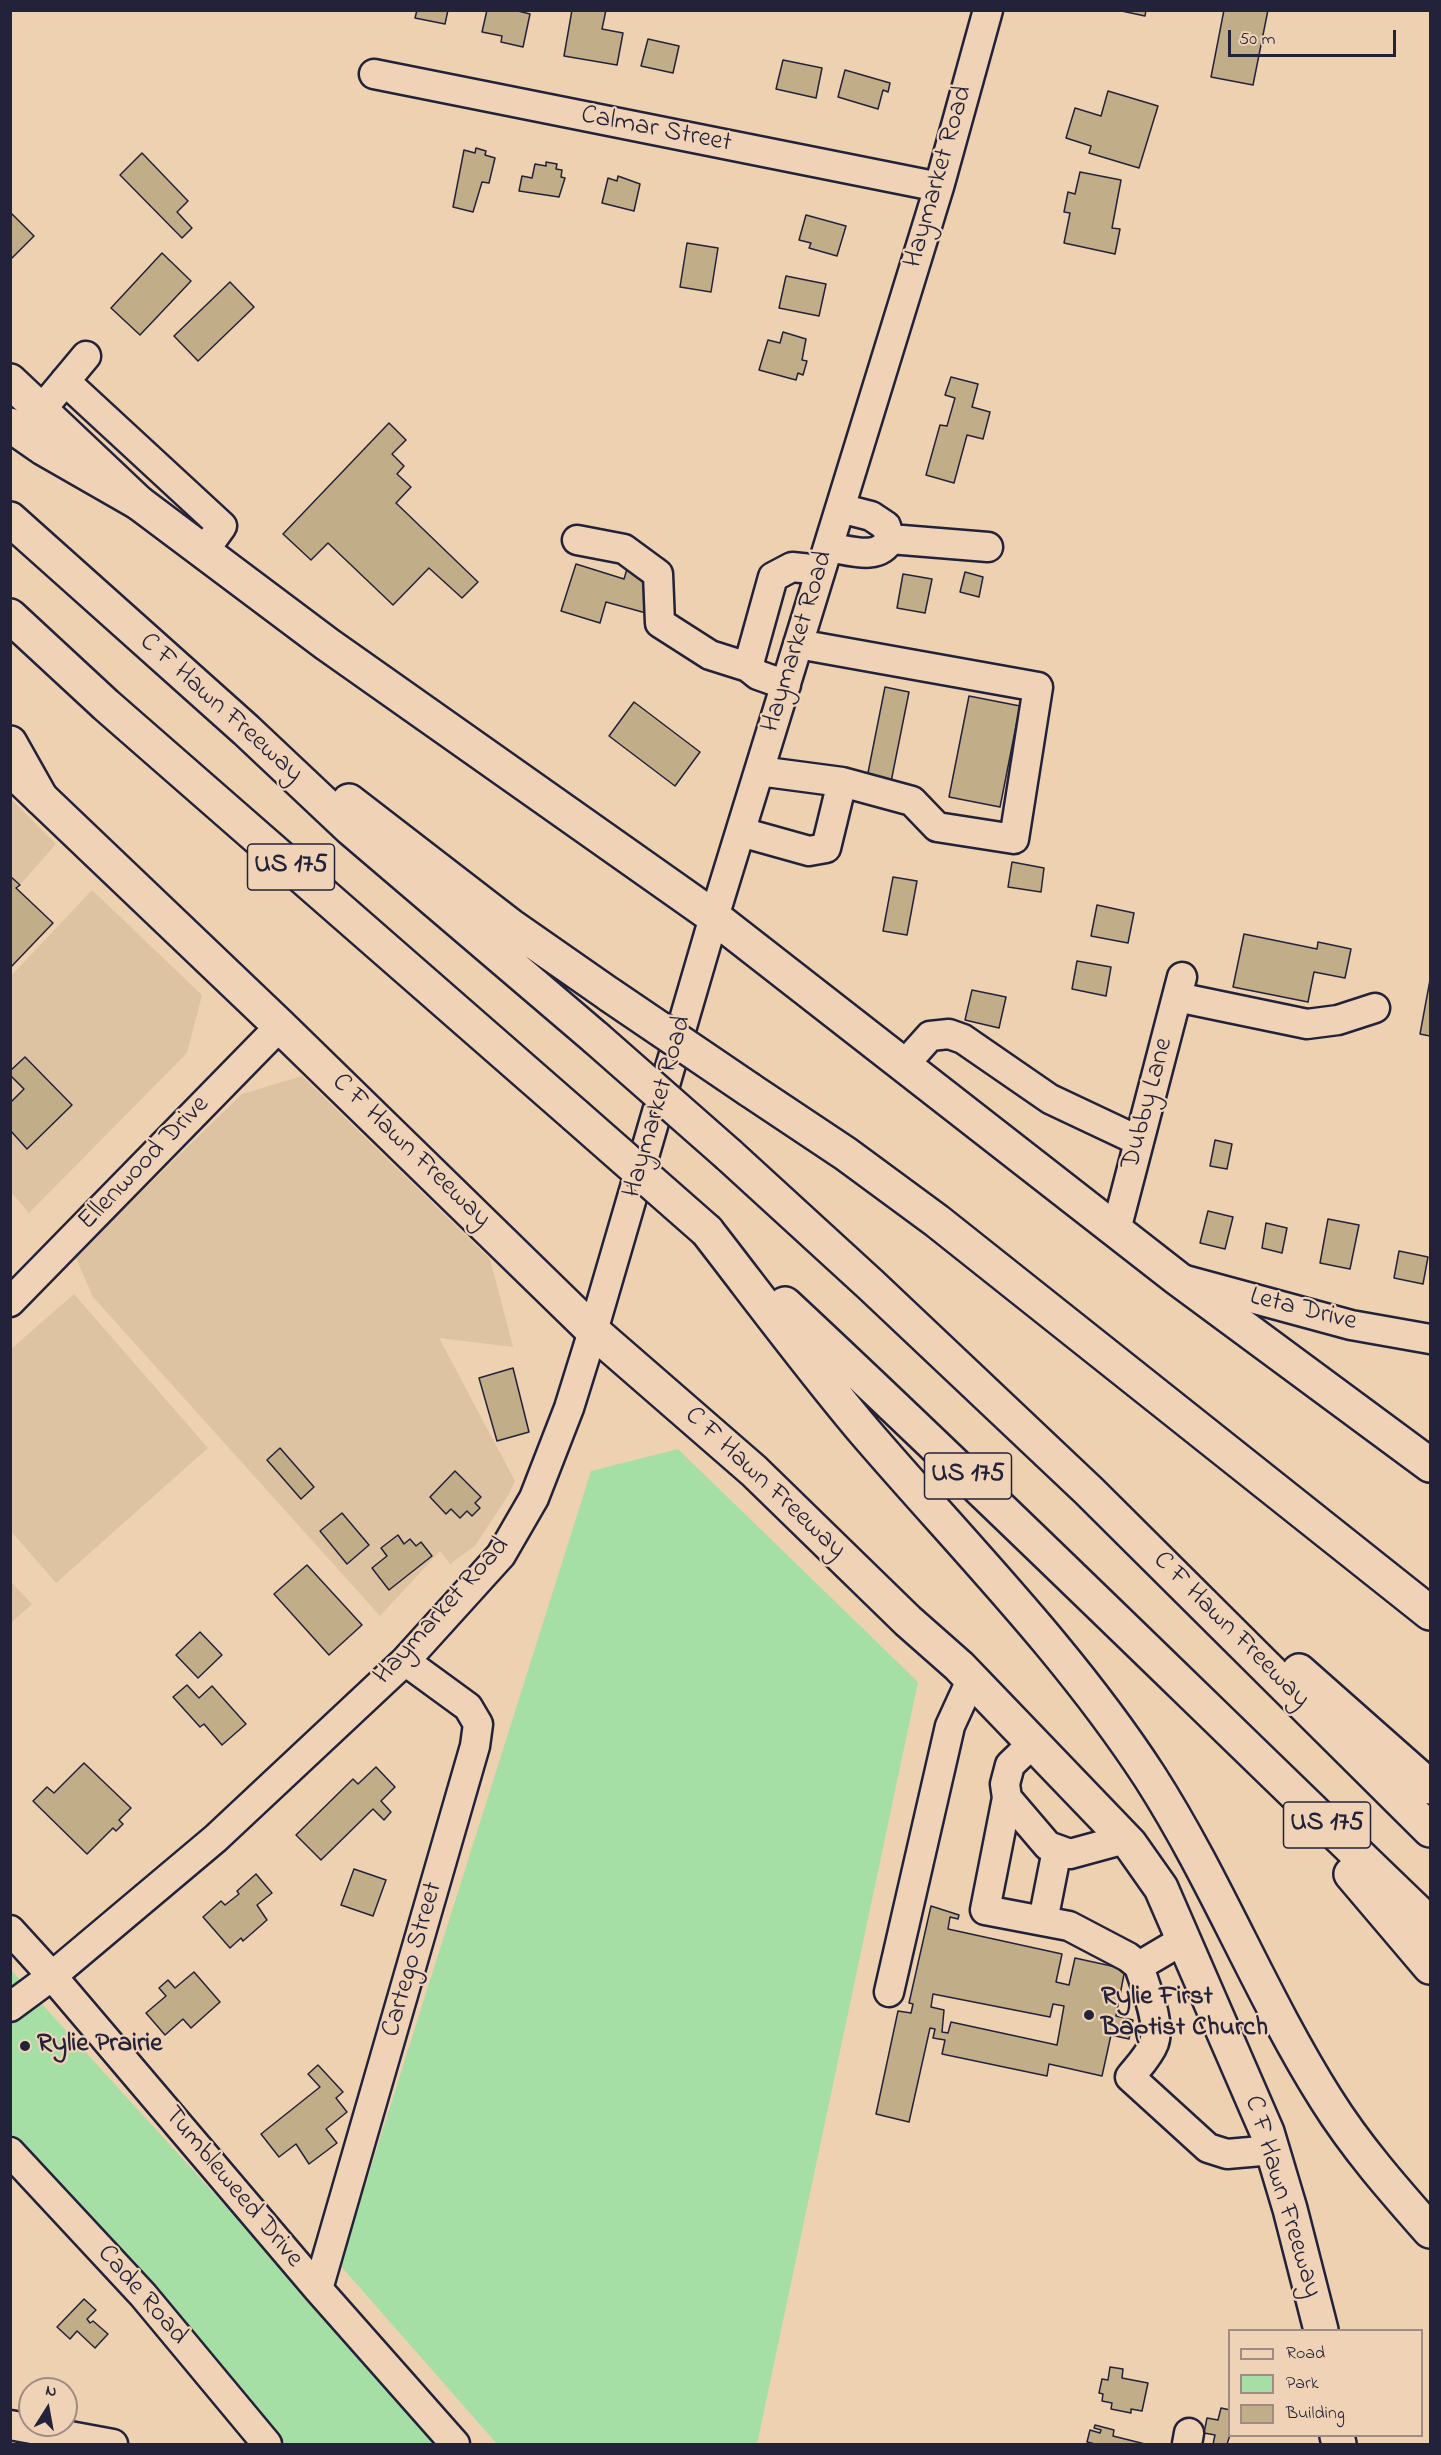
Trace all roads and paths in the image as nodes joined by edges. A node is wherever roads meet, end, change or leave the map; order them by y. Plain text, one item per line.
1 (988, 10) edge
2 (374, 74) dead end
3 (939, 187) junction
4 (86, 356) dead end
5 (10, 381) edge
6 (65, 381) junction
7 (41, 410) junction
8 (10, 425) edge
9 (139, 503) junction
10 (840, 508) junction
11 (10, 519) edge
12 (890, 539) junction
13 (577, 540) dead end
14 (988, 547) dead end
15 (204, 551) junction
16 (825, 559) junction
17 (10, 616) edge
18 (798, 644) junction
19 (748, 667) junction
20 (786, 685) junction
21 (246, 730) junction
22 (10, 743) edge
23 (10, 769) edge
24 (759, 771) junction
25 (842, 782) junction
26 (41, 798) junction
27 (741, 832) junction
28 (714, 917) junction
29 (1375, 1008) dead end
30 (280, 1026) junction
31 (904, 1065) junction
32 (1139, 1141) junction
33 (1116, 1230) junction
34 (706, 1231) junction
35 (1177, 1278) junction
36 (10, 1302) edge
37 (593, 1331) junction
38 (1431, 1339) edge
39 (1431, 1465) edge
40 (1089, 1491) junction
41 (1431, 1613) edge
42 (405, 1661) junction
43 (972, 1678) junction
44 (1224, 1726) junction
45 (1034, 1743) junction
46 (1431, 1787) edge
47 (1007, 1798) junction
48 (1431, 1830) edge
49 (1125, 1839) junction
50 (1057, 1850) junction
51 (1042, 1921) junction
52 (1431, 1924) edge
53 (10, 1930) edge
54 (1184, 1940) junction
55 (1139, 1966) junction
56 (1431, 1967) edge
57 (52, 1976) junction
58 (889, 1992) dead end
59 (10, 2007) edge
60 (1273, 2150) junction
61 (10, 2152) edge
62 (1431, 2231) edge
63 (318, 2289) junction
64 (1321, 2329) edge
65 (10, 2425) edge
66 (113, 2445) edge
67 (267, 2445) edge
68 (455, 2445) edge

1 - 3 street, Haymarket Road
2 - 3 street, Calmar Street
3 - 10 street, Haymarket Road
4 - 6 street
5 - 7 main road
6 - 7 street
6 - 15 street
7 - 9 main road
8 - 9 main road
9 - 15 main road
10 - 12 street
10 - 16 street, Haymarket Road
11 - 21 main road, C F Hawn Freeway / US 175
12 - 14 street
12 - 16 street
13 - 19 street
15 - 28 main road
16 - 18 street, Haymarket Road
16 - 19 street
17 - 34 main road, US 175, bridge
18 - 20 street, Haymarket Road
18 - 25 street
19 - 20 street
20 - 24 street, Haymarket Road
21 - 40 main road, C F Hawn Freeway / US 175, bridge
21 - 41 main road, bridge
22 - 26 main road
23 - 26 main road, C F Hawn Freeway
24 - 25 street
24 - 27 street, Haymarket Road
25 - 27 street
26 - 30 main road, C F Hawn Freeway
27 - 28 street, Haymarket Road
28 - 31 main road
28 - 37 street, Haymarket Road
29 - 32 street, Dubby Lane
30 - 36 street, Ellenwood Drive
30 - 37 main road, C F Hawn Freeway
31 - 32 street
31 - 33 main road
32 - 33 street, Dubby Lane
33 - 35 main road
34 - 44 main road, US 175
34 - 62 main road
35 - 38 street, Leta Drive
35 - 39 main road
37 - 42 street, Haymarket Road
37 - 43 main road, C F Hawn Freeway
40 - 46 main road
40 - 48 main road, C F Hawn Freeway / US 175
42 - 57 street, Haymarket Road
42 - 63 street, Cartego Street
43 - 45 main road, C F Hawn Freeway
43 - 58 street
44 - 52 main road, US 175
44 - 56 main road
45 - 47 street
45 - 49 main road, C F Hawn Freeway
47 - 50 street
47 - 51 street
49 - 50 street
49 - 54 main road, C F Hawn Freeway
50 - 51 street
51 - 55 street
53 - 57 street, Tumbleweed Drive
54 - 55 street
54 - 60 main road, C F Hawn Freeway
55 - 60 street
57 - 59 street, Haymarket Road
57 - 63 street, Tumbleweed Drive
60 - 64 main road, C F Hawn Freeway
61 - 67 street, Cade Road
63 - 68 street, Tumbleweed Drive
65 - 66 street

